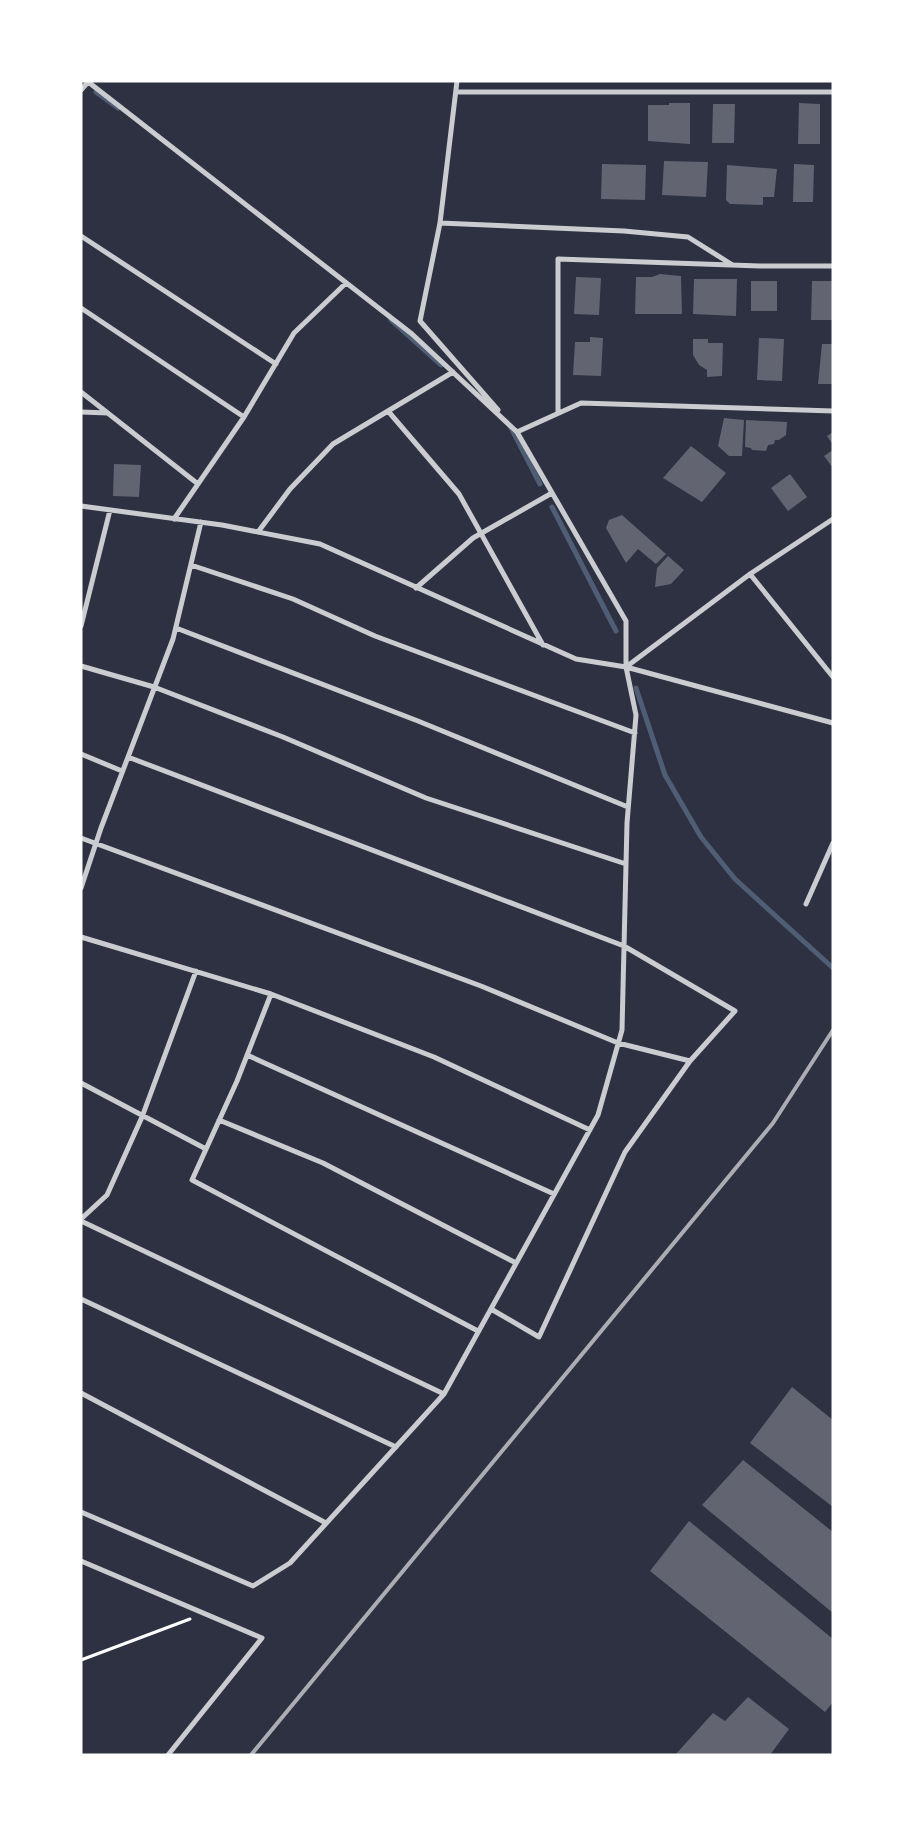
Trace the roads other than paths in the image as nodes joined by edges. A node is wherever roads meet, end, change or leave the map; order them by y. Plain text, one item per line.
1 (457, 81) edge
2 (87, 82) edge
3 (81, 90) edge
4 (456, 92) junction
5 (833, 92) edge
6 (440, 222) junction
7 (81, 236) edge
8 (732, 265) junction
9 (833, 266) edge
10 (346, 283) junction
11 (81, 308) edge
12 (276, 364) junction
13 (453, 372) junction
14 (81, 392) edge
15 (388, 411) junction
16 (833, 411) edge
17 (81, 412) edge
18 (558, 412) junction
19 (108, 413) junction
20 (244, 417) junction
21 (517, 432) junction
22 (198, 484) junction
23 (552, 492) junction
24 (81, 506) edge
25 (110, 510) junction
26 (174, 519) junction
27 (833, 519) edge
28 (201, 522) junction
29 (258, 532) junction
30 (482, 533) junction
31 (191, 565) junction
32 (750, 574) junction
33 (416, 588) junction
34 (81, 626) edge
35 (176, 628) junction
36 (544, 645) junction
37 (81, 666) edge
38 (626, 667) junction
39 (833, 677) edge
40 (154, 687) junction
41 (833, 723) edge
42 (635, 733) junction
43 (81, 754) edge
44 (128, 757) junction
45 (122, 771) junction
46 (628, 807) junction
47 (81, 838) edge
48 (96, 843) junction
49 (833, 843) edge
50 (626, 864) junction
51 (81, 888) edge
52 (806, 904) dead end
53 (81, 937) edge
54 (624, 946) junction
55 (196, 971) junction
56 (271, 994) junction
57 (618, 1043) junction
58 (247, 1055) junction
59 (690, 1061) junction
60 (81, 1083) edge
61 (142, 1117) junction
62 (219, 1120) junction
63 (590, 1130) junction
64 (206, 1149) junction
65 (554, 1194) junction
66 (81, 1220) edge
67 (516, 1263) junction
68 (81, 1299) edge
69 (491, 1309) junction
70 (478, 1331) junction
71 (81, 1392) edge
72 (444, 1394) junction
73 (396, 1446) junction
74 (81, 1512) edge
75 (326, 1523) junction
76 (81, 1561) edge
77 (168, 1755) edge

1 - 4 street
2 - 3 street
2 - 10 street
4 - 5 street
4 - 6 street
6 - 8 street
6 - 21 street
7 - 12 street
8 - 9 street
8 - 18 street
10 - 12 street
10 - 13 street
11 - 20 street
12 - 20 street
13 - 15 street
13 - 21 street
14 - 19 street
15 - 29 street
15 - 30 street
16 - 18 street
17 - 19 street
18 - 21 street
19 - 22 street
20 - 22 street
21 - 23 street
22 - 26 street
23 - 30 street
23 - 38 street
24 - 25 street
25 - 26 street
25 - 34 street
26 - 28 street
27 - 32 street
28 - 29 street
28 - 31 street
29 - 33 street
30 - 33 street
30 - 36 street
31 - 35 street
31 - 42 street
32 - 38 street
32 - 39 street
33 - 36 street
35 - 40 street
35 - 46 street
36 - 38 street
37 - 40 street
38 - 41 street
38 - 42 street
40 - 44 street
40 - 50 street
42 - 46 street
43 - 45 street
44 - 45 street
44 - 54 street
45 - 48 street
46 - 50 street
47 - 48 street
48 - 51 street
48 - 57 street
49 - 52 street
50 - 54 street
53 - 55 street
54 - 57 street
54 - 59 street
55 - 56 street
55 - 61 street
56 - 58 street
56 - 63 street
57 - 59 street
57 - 63 street
58 - 62 street
58 - 65 street
59 - 69 street
60 - 61 street
61 - 64 street
61 - 66 street
62 - 64 street
62 - 67 street
63 - 65 street
64 - 70 street
65 - 67 street
66 - 72 street
67 - 69 street
68 - 73 street
69 - 70 street
70 - 72 street
71 - 75 street
72 - 73 street
73 - 75 street
74 - 75 street
76 - 77 street

